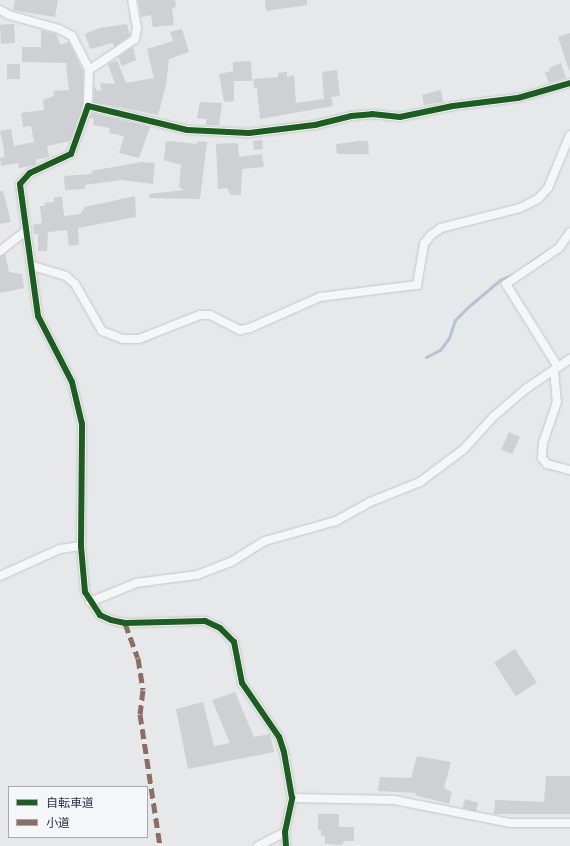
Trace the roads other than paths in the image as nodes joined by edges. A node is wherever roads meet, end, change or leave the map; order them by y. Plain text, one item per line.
1 (132, 0) edge
2 (0, 10) edge
3 (89, 70) junction
4 (570, 83) edge
5 (88, 106) junction
6 (570, 135) edge
7 (27, 230) junction
8 (570, 232) edge
9 (0, 251) edge
10 (33, 266) junction
11 (570, 359) edge
12 (556, 368) junction
13 (570, 470) edge
14 (81, 546) junction
15 (0, 576) edge
16 (90, 602) junction
17 (292, 798) junction
18 (570, 823) edge
19 (284, 832) junction
20 (258, 846) edge
21 (286, 846) edge

1 - 3 street
2 - 3 street
3 - 5 street
4 - 5 street
5 - 7 street
6 - 10 street
7 - 9 street
7 - 10 street
8 - 12 street
10 - 14 street
11 - 12 street
12 - 13 street
12 - 16 street
14 - 15 street
14 - 16 street
16 - 17 street
17 - 18 street
17 - 19 street
19 - 20 street
19 - 21 street

